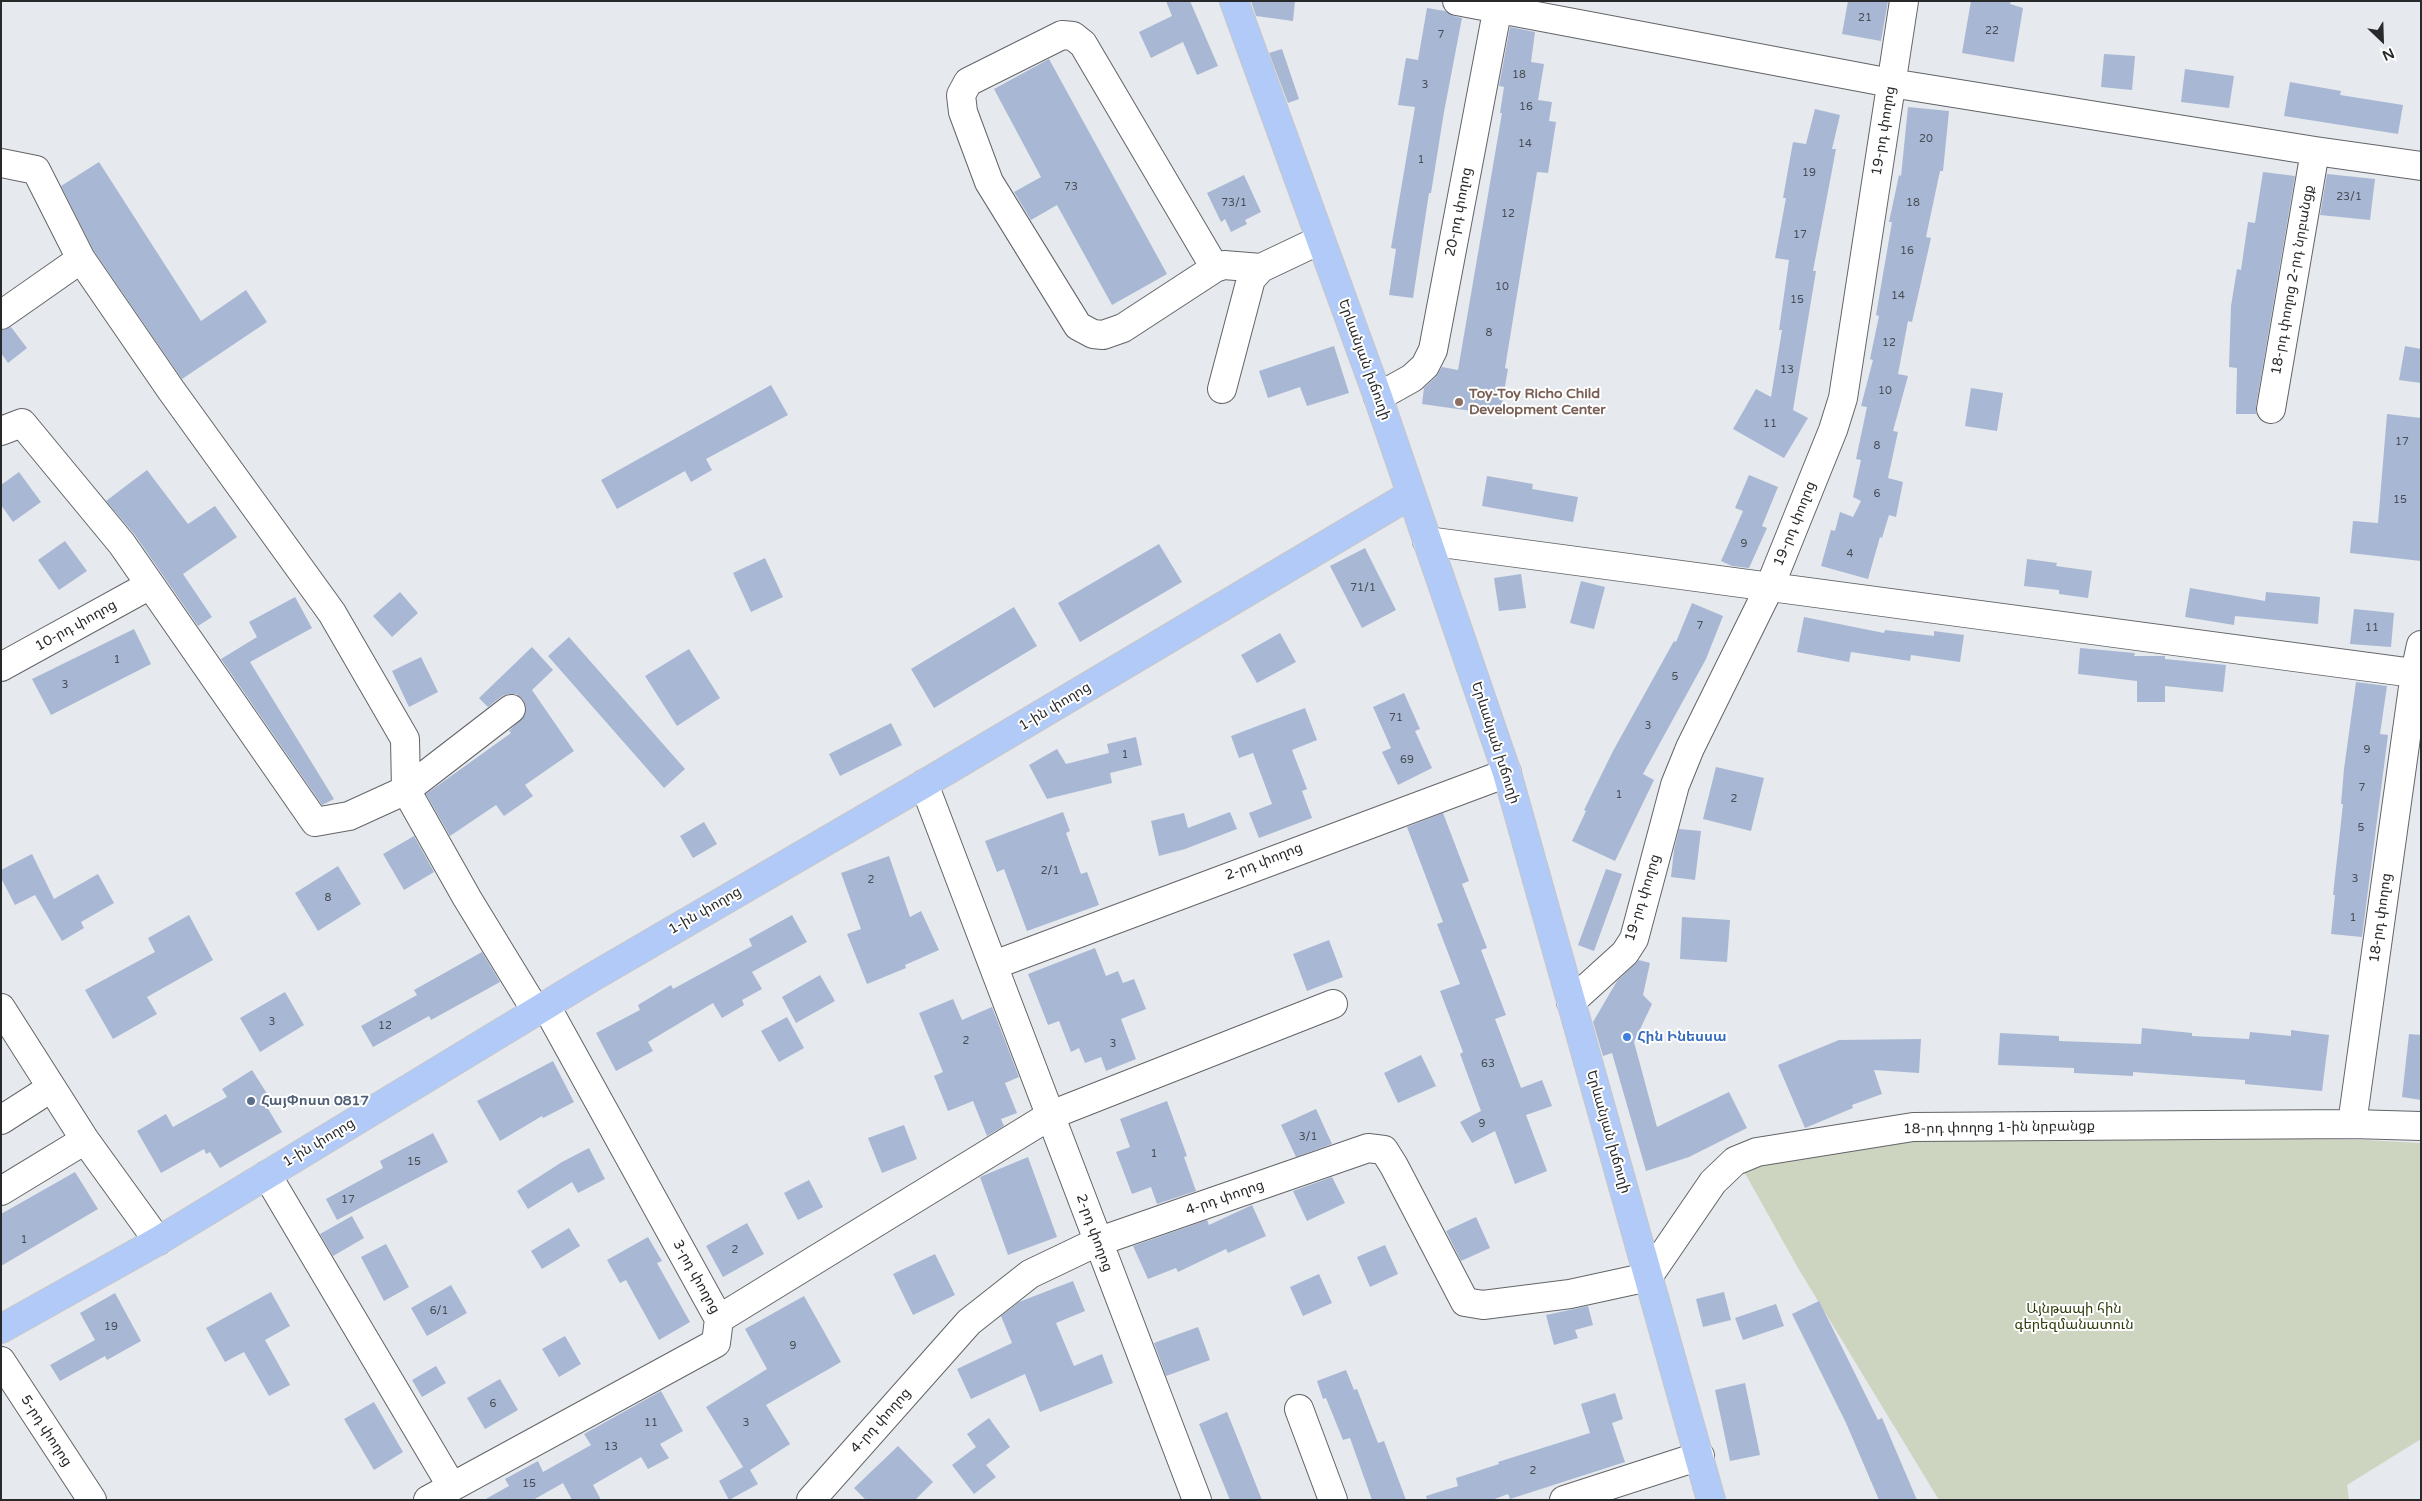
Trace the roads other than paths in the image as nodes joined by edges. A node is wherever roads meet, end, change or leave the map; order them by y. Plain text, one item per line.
1 (1234, 1) edge
2 (1457, 1) edge
3 (1904, 1) edge
4 (1498, 5) edge
5 (1891, 83) junction
6 (2315, 151) junction
7 (1, 163) edge
8 (2421, 166) edge
9 (1320, 240) junction
10 (81, 259) junction
11 (1215, 268) junction
12 (1262, 268) junction
13 (1, 315) edge
14 (1222, 389) dead end
15 (1378, 397) junction
16 (2271, 410) dead end
17 (1, 431) edge
18 (1410, 495) junction
19 (1427, 541) junction
20 (150, 585) junction
21 (1770, 586) junction
22 (2421, 645) edge
23 (1, 667) edge
24 (2418, 674) edge
25 (511, 709) dead end
26 (1507, 772) junction
27 (924, 784) junction
28 (406, 790) junction
29 (994, 965) junction
30 (1571, 1002) junction
31 (1333, 1004) dead end
32 (1, 1008) edge
33 (541, 1008) junction
34 (51, 1088) junction
35 (1051, 1115) junction
36 (1, 1120) edge
37 (2352, 1124) junction
38 (2421, 1126) edge
39 (84, 1140) junction
40 (267, 1175) junction
41 (1, 1190) edge
42 (158, 1241) junction
43 (1097, 1242) junction
44 (1648, 1277) junction
45 (719, 1320) junction
46 (1, 1329) edge
47 (1, 1361) edge
48 (1299, 1409) dead end
49 (1700, 1456) junction
50 (452, 1487) junction
51 (92, 1500) edge
52 (428, 1500) edge
53 (811, 1500) edge
54 (1197, 1500) edge
55 (1333, 1500) edge
56 (1564, 1500) edge
57 (1711, 1500) edge

1 - 9 main road, Երևանյան խճուղի
2 - 4 street
3 - 5 street, 19-րդ փողոց
4 - 5 street
4 - 15 street, 20-րդ փողոց
5 - 6 street
5 - 21 street, 19-րդ փողոց
6 - 8 street
6 - 16 street, 18-րդ փողոց 2-րդ նրբանցք
7 - 10 street
9 - 12 street
9 - 15 main road, Երևանյան խճուղի
10 - 13 street
10 - 28 street
11 - 11 street
11 - 12 street
12 - 14 street
15 - 18 main road, Երևանյան խճուղի
17 - 20 street
18 - 19 main road, Երևանյան խճուղի
18 - 27 main road, 1-ին փողոց
19 - 21 street
19 - 26 main road, Երևանյան խճուղի
20 - 23 street, 10-րդ փողոց
20 - 28 street
21 - 24 street
21 - 30 street, 19-րդ փողոց
22 - 24 street, 18-րդ փողոց
24 - 37 street, 18-րդ փողոց
25 - 28 street
26 - 29 street, 2-րդ փողոց
26 - 30 main road, Երևանյան խճուղի
27 - 29 street, 2-րդ փողոց
27 - 33 main road, 1-ին փողոց
28 - 33 street, 3-րդ փողոց
29 - 35 street, 2-րդ փողոց
30 - 44 main road, Երևանյան խճուղի
31 - 35 street
32 - 34 street
33 - 40 main road, 1-ին փողոց
33 - 45 street, 3-րդ փողոց
34 - 36 street
34 - 39 street
35 - 43 street, 2-րդ փողոց
35 - 45 street
37 - 38 street
37 - 44 street, 18-րդ փողոց 1-ին նրբանցք
39 - 41 street
39 - 42 street
40 - 42 main road, 1-ին փողոց
40 - 50 street
42 - 46 main road, 1-ին փողոց
43 - 44 street, 4-րդ փողոց
43 - 53 street, 4-րդ փողոց
43 - 54 street, 2-րդ փողոց
44 - 49 main road, Երևանյան խճուղի
45 - 50 street, 3-րդ փողոց
47 - 51 street, 5-րդ փողոց
48 - 55 street
49 - 56 street
49 - 57 main road, Երևանյան խճուղի
50 - 52 street, 3-րդ փողոց

